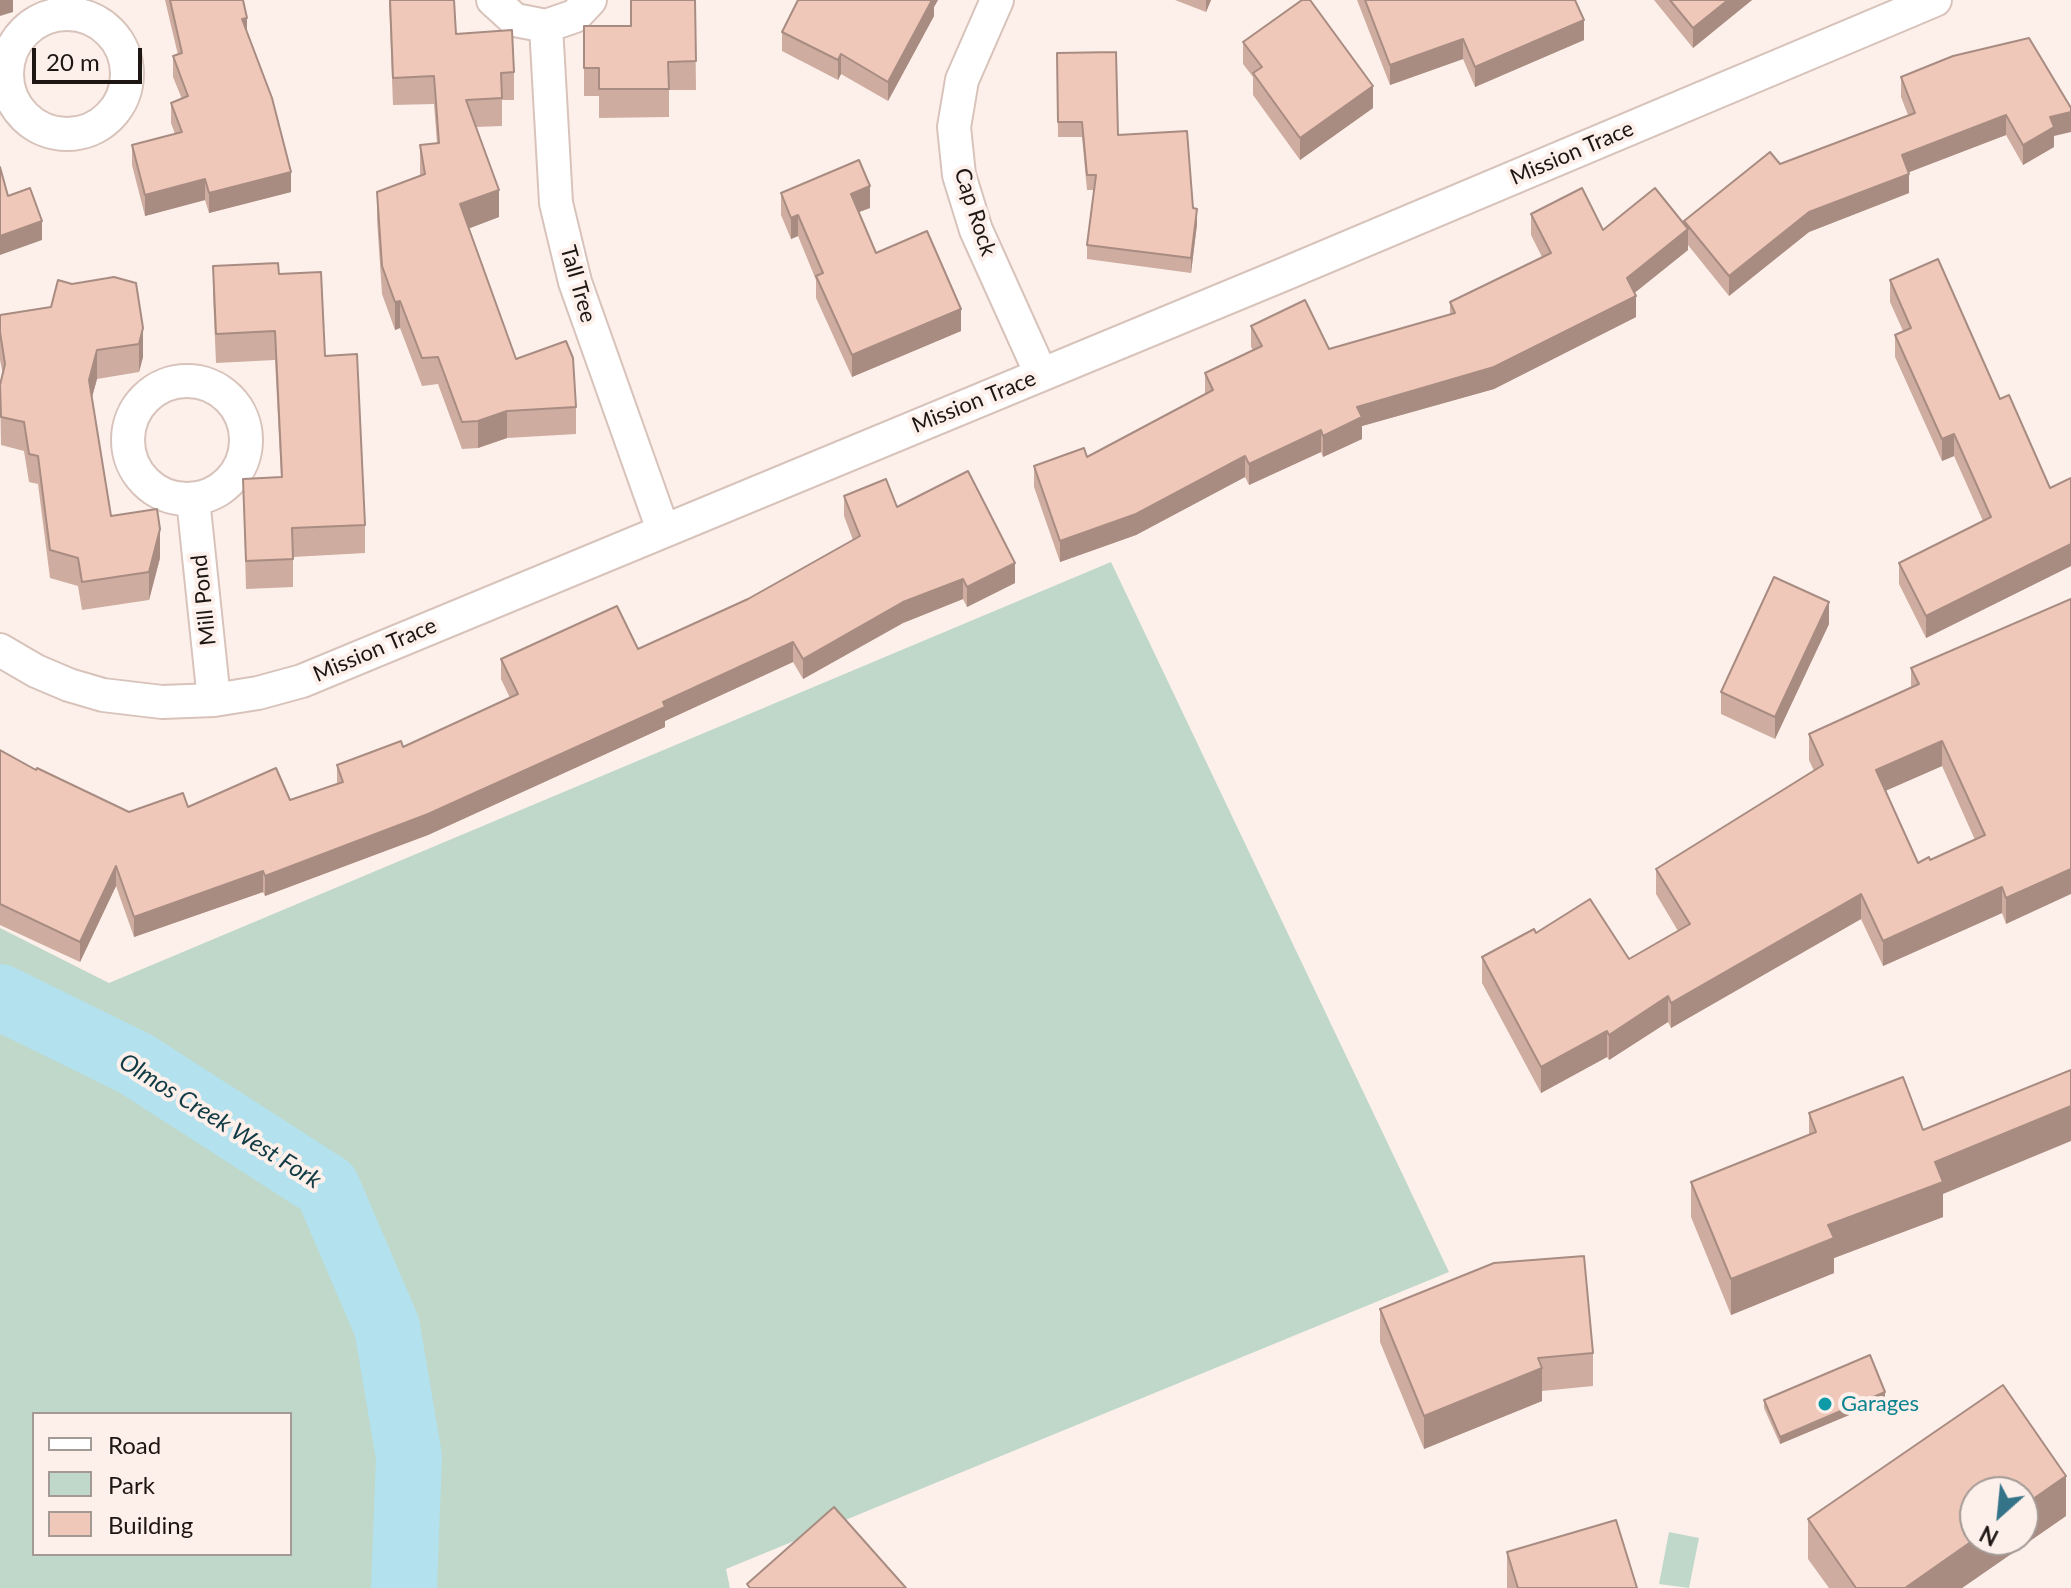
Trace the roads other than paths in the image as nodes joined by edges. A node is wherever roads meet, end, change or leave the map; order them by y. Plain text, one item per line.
1 (493, 0) edge
2 (590, 0) edge
3 (997, 0) edge
4 (1935, 0) edge
5 (1870, 13) edge
6 (546, 26) junction
7 (1041, 374) junction
8 (193, 499) dead end
9 (663, 530) junction
10 (0, 650) edge
11 (214, 700) junction

1 - 6 street
2 - 6 street
3 - 7 street, Cap Rock
4 - 5 street, Mission Trace
5 - 7 street, Mission Trace
6 - 9 street, Tall Tree
7 - 9 street, Mission Trace
8 - 11 street, Mill Pond
9 - 11 street, Mission Trace
10 - 11 street, Mission Trace

